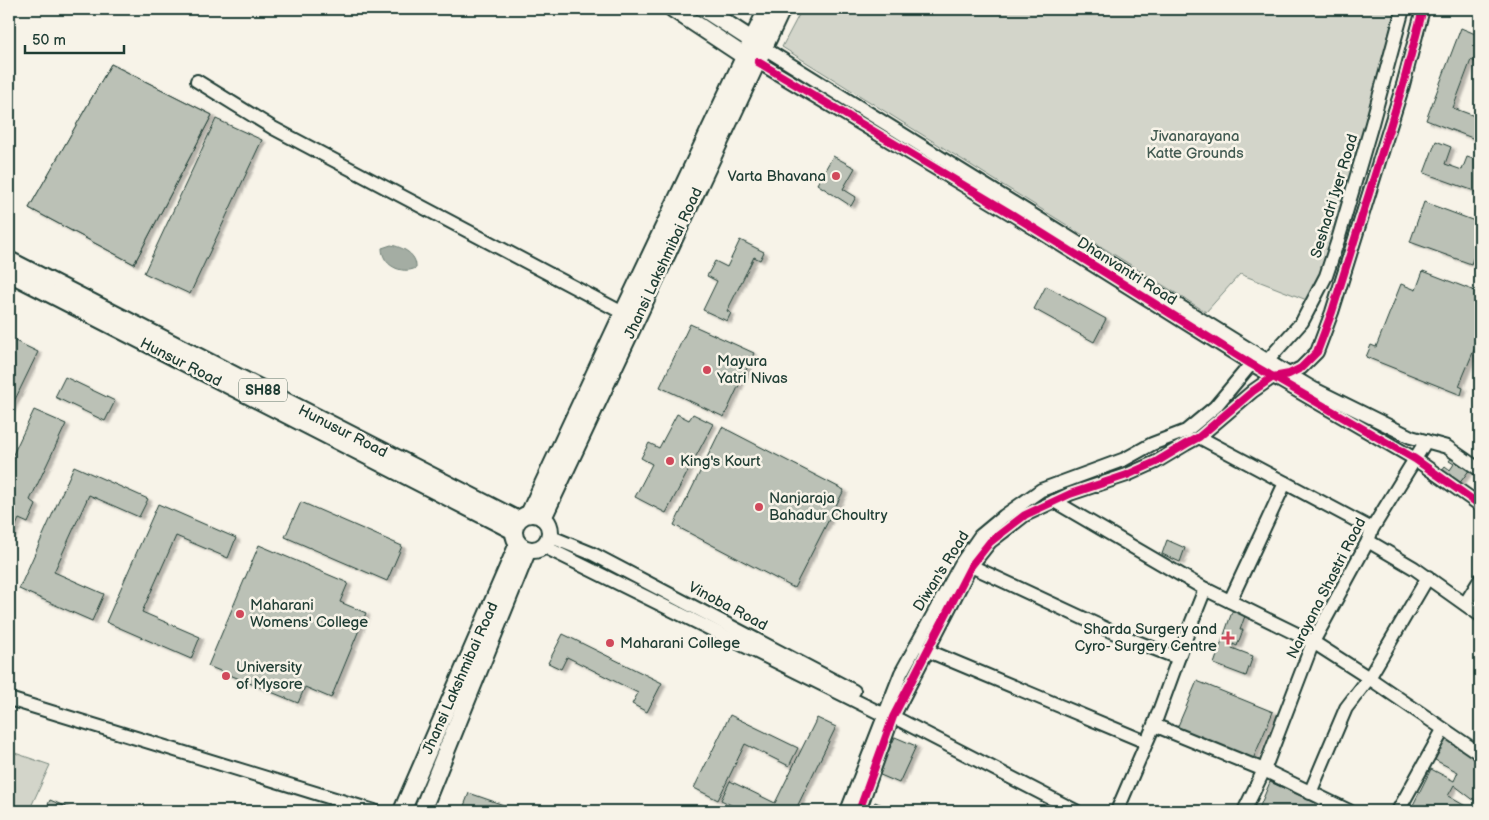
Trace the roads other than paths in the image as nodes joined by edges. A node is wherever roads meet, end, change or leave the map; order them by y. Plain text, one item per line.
1 (673, 9) edge
2 (704, 9) edge
3 (767, 9) edge
4 (782, 9) edge
5 (1403, 9) edge
6 (1423, 9) edge
7 (754, 52) junction
8 (198, 81) dead end
9 (1015, 211) junction
10 (9, 260) edge
11 (9, 273) edge
12 (623, 313) junction
13 (1266, 361) junction
14 (1251, 364) junction
15 (1289, 374) junction
16 (1273, 377) junction
17 (1199, 436) junction
18 (1426, 441) junction
19 (1415, 459) junction
20 (1480, 470) edge
21 (1285, 483) junction
22 (1054, 501) junction
23 (1480, 505) edge
24 (1372, 529) junction
25 (530, 532) junction
26 (1368, 541) junction
27 (971, 566) junction
28 (1428, 577) junction
29 (1480, 580) edge
30 (1205, 589) junction
31 (1230, 602) junction
32 (1464, 604) junction
33 (1480, 615) edge
34 (1313, 642) junction
35 (926, 650) junction
36 (1178, 658) junction
37 (1369, 678) junction
38 (9, 698) edge
39 (890, 715) junction
40 (1154, 725) junction
41 (1443, 730) junction
42 (1146, 742) junction
43 (1480, 754) edge
44 (1264, 770) junction
45 (1310, 793) junction
46 (1051, 806) edge
47 (374, 811) edge
48 (402, 811) edge
49 (422, 811) edge
50 (847, 811) edge
51 (859, 811) edge
52 (1076, 811) edge
53 (1117, 811) edge
54 (1244, 811) edge
55 (1348, 811) edge
56 (1398, 811) edge

1 - 7 main road
2 - 7 main road
3 - 7 main road, Jhansi Lakshmibai Road
4 - 7 main road, Jhansi Lakshmibai Road
5 - 13 street, Seshadri Iyer Road
6 - 15 street
7 - 9 street, Dhanvantri Road
7 - 12 main road, Jhansi Lakshmibai Road
7 - 25 main road, Jhansi Lakshmibai Road
8 - 12 street
9 - 13 street, Dhanvantri Road
9 - 14 street, Dhanvantri Road
10 - 25 main road, Hunusur Road / SH88
11 - 25 main road, Hunsur Road
12 - 25 main road, Jhansi Lakshmibai Road
13 - 14 street
13 - 15 street, Dhanvantri Road
14 - 16 street, Dhanvantri Road
14 - 39 street, Diwan's Road
15 - 16 street
15 - 18 street, Dhanvantri Road
16 - 17 street
16 - 19 street, Dhanvantri Road
17 - 21 street
17 - 22 street
18 - 19 street, Narayana Shastri Road
18 - 20 street, Dhanvantri Road
19 - 23 street, Dhanvantri Road
19 - 24 street, Narayana Shastri Road
21 - 24 street
21 - 31 street
22 - 27 street
22 - 30 street
24 - 26 street, Narayana Shastri Road
25 - 39 street, Vinoba Road
25 - 48 main road, Jhansi Lakshmibai Road
25 - 49 main road, Jhansi Lakshmibai Road
26 - 28 street
26 - 34 street, Narayana Shastri Road
27 - 35 street
27 - 36 street
28 - 32 street
28 - 37 street
29 - 32 street
30 - 31 street
30 - 36 street
31 - 34 street
32 - 33 street
34 - 37 street
34 - 44 street, Narayana Shastri Road
35 - 39 street
35 - 42 street
36 - 40 street
37 - 41 street
37 - 45 street
38 - 47 street
39 - 46 street, Vinoba Road
39 - 50 street, Diwan's Road
39 - 51 street
40 - 42 street
40 - 44 street
41 - 43 street
41 - 56 street
42 - 53 street
44 - 45 street
44 - 54 street, Narayana Shastri Road
45 - 55 street
46 - 52 street, Vinoba Road

